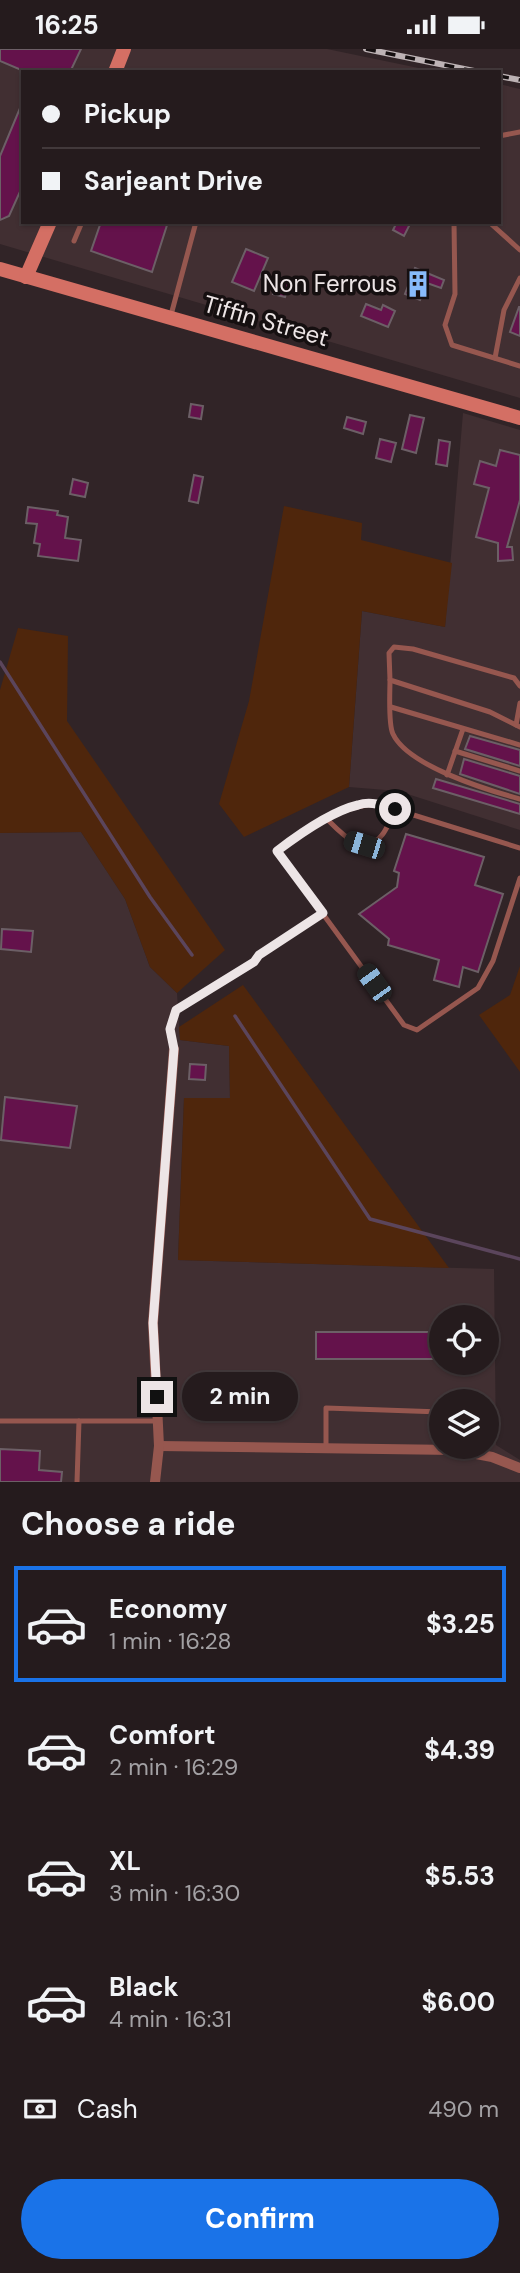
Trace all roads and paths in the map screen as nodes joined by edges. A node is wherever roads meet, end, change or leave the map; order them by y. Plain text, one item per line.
1 (124, 49) edge
2 (116, 70) edge
3 (520, 132) edge
4 (501, 136) edge
5 (49, 224) edge
6 (81, 224) edge
7 (196, 224) edge
8 (454, 224) edge
9 (491, 224) edge
10 (74, 241) dead end
11 (520, 250) edge
12 (0, 269) edge
13 (26, 277) junction
14 (520, 278) edge
15 (170, 318) junction
16 (495, 358) junction
17 (520, 366) edge
18 (520, 418) edge
19 (390, 680) junction
20 (520, 686) edge
21 (520, 702) edge
22 (391, 707) junction
23 (518, 726) edge
24 (463, 729) junction
25 (520, 745) edge
26 (455, 751) junction
27 (520, 771) edge
28 (447, 775) junction
29 (520, 800) edge
30 (395, 809) junction
31 (327, 819) junction
32 (520, 848) edge
33 (520, 878) edge
34 (323, 913) junction
35 (174, 1049) joint
36 (429, 1412) edge
37 (0, 1421) edge
38 (79, 1421) junction
39 (158, 1421) junction
40 (159, 1446) junction
41 (326, 1448) junction
42 (520, 1468) edge
43 (77, 1482) edge
44 (155, 1482) edge

1 - 2 street
3 - 4 lane
5 - 13 street
6 - 10 lane
7 - 15 lane
8 - 16 lane
9 - 11 lane
12 - 13 street, Tiffin Street
13 - 15 street, Tiffin Street
14 - 16 lane
15 - 18 street, Tiffin Street
16 - 17 lane
19 - 20 lane
19 - 22 lane
19 - 23 lane
21 - 23 lane
22 - 24 lane
22 - 28 lane
24 - 25 lane
24 - 26 lane
26 - 27 lane
26 - 28 lane
28 - 29 lane
30 - 31 lane
30 - 31 lane
30 - 32 lane
31 - 34 lane
33 - 34 lane
34 - 35 lane
35 - 39 street
36 - 41 lane
37 - 38 lane
38 - 39 lane
38 - 43 lane
39 - 40 street
40 - 41 street
40 - 44 street
41 - 42 street

